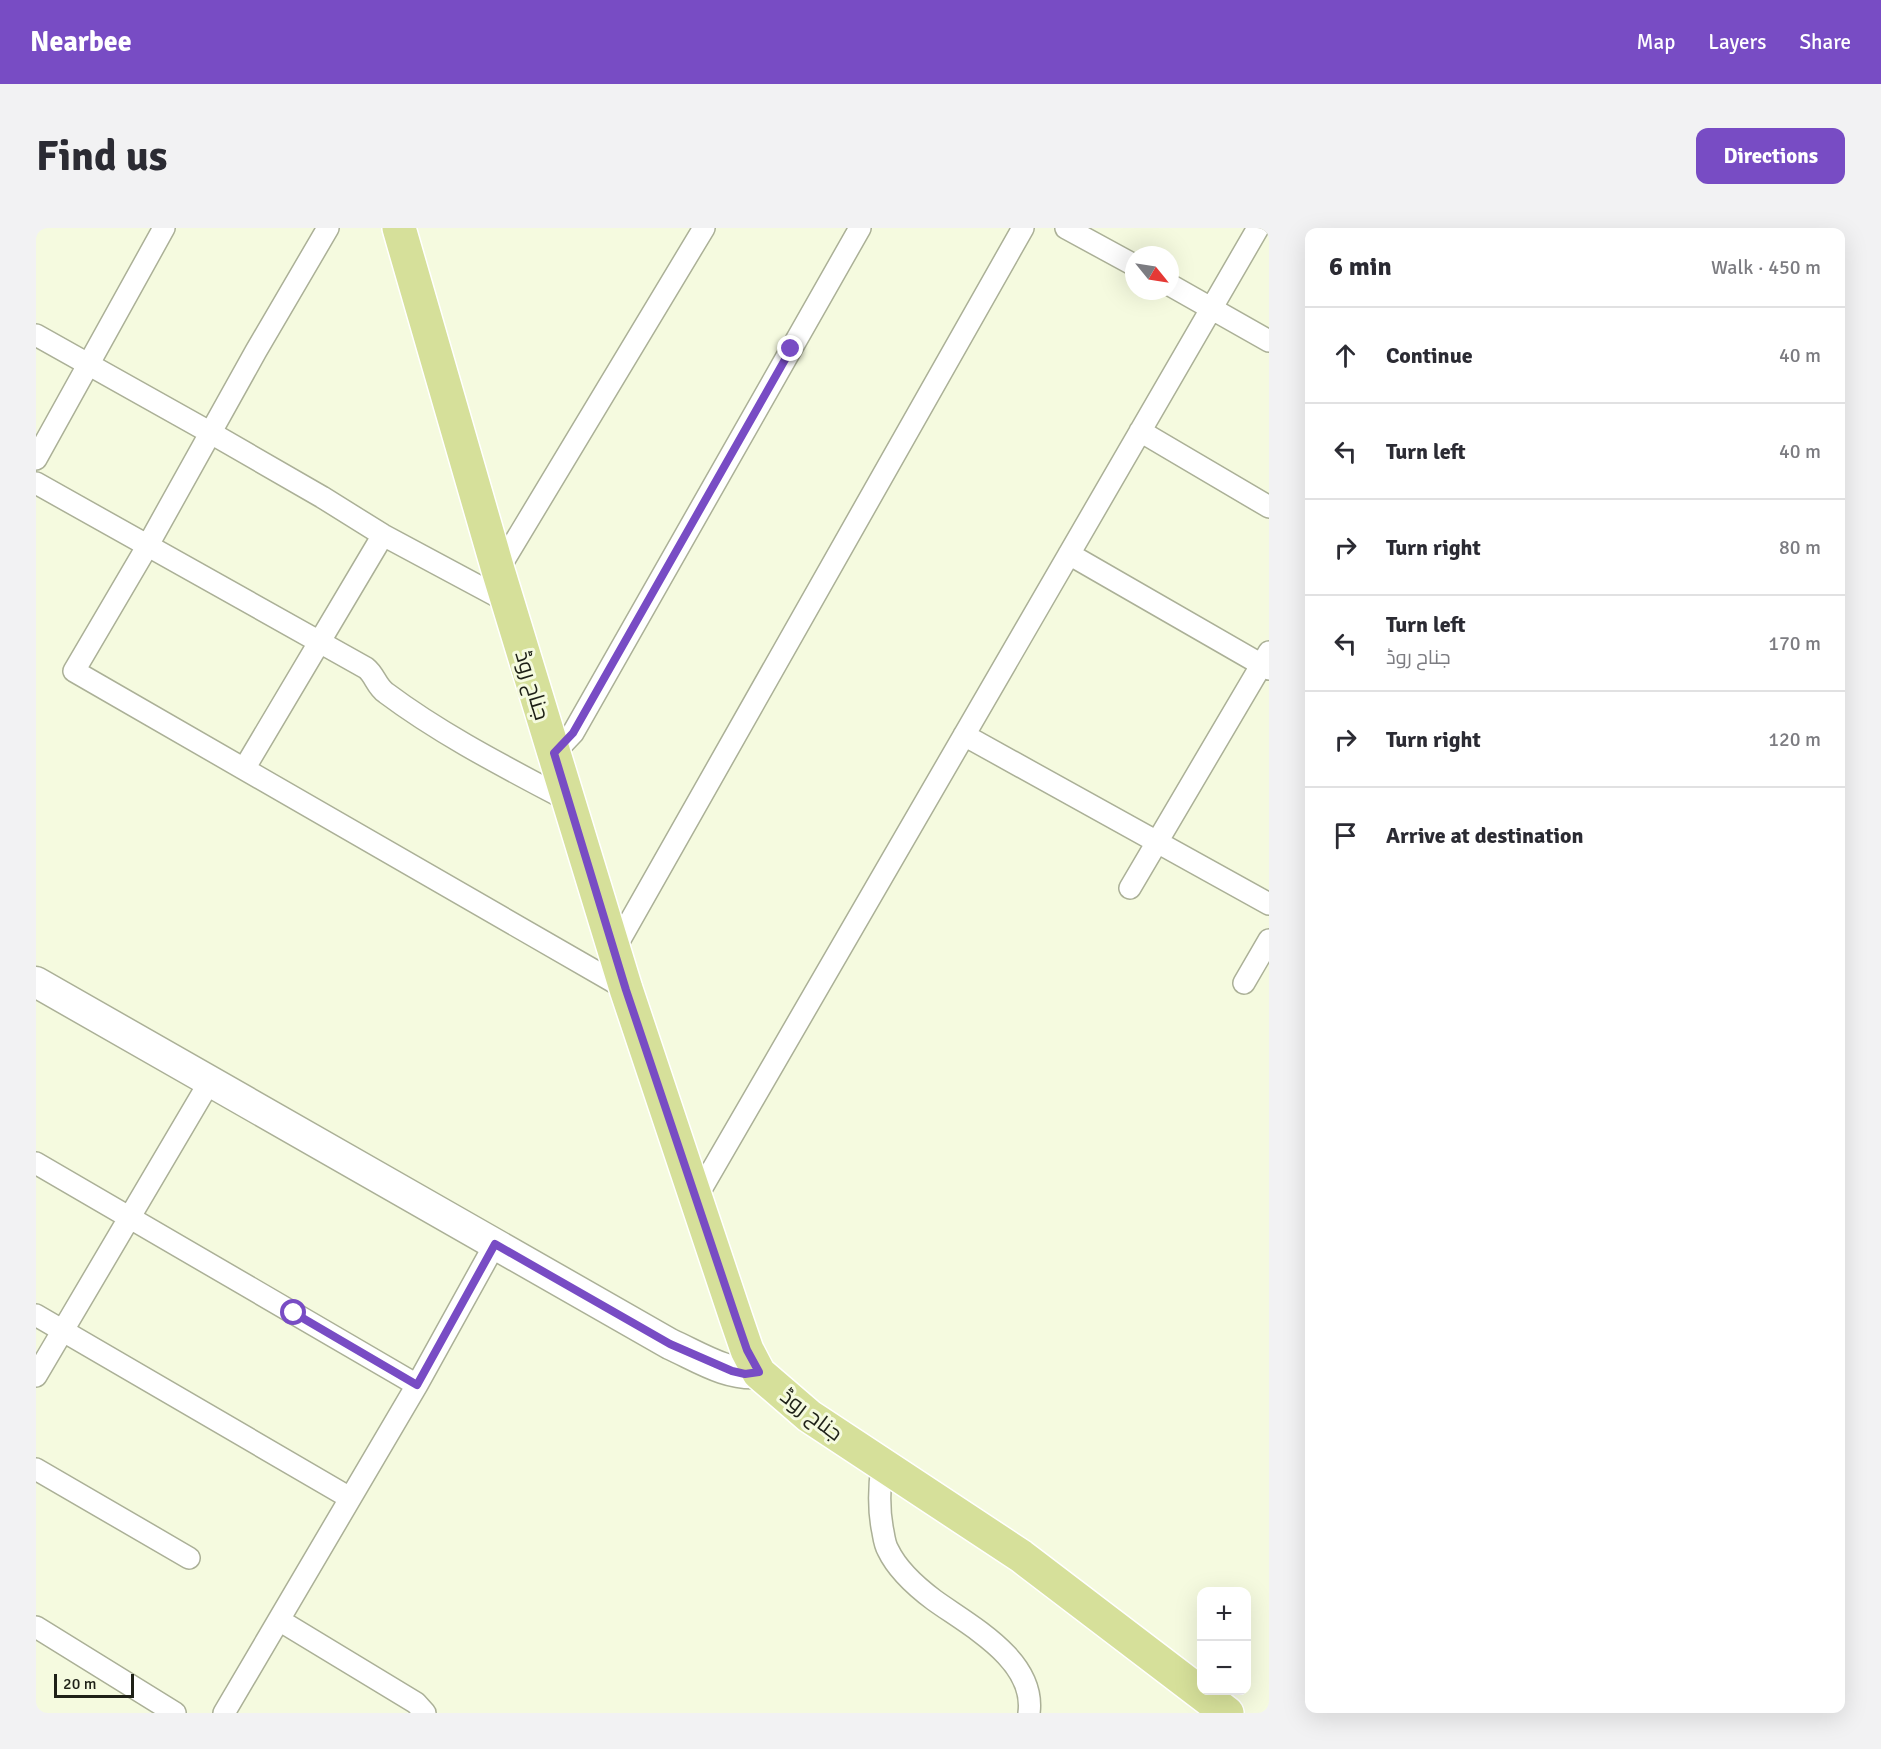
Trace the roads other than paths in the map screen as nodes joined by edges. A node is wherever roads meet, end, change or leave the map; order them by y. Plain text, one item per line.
1 (164, 228) edge
2 (328, 228) edge
3 (399, 228) edge
4 (704, 228) edge
5 (860, 228) edge
6 (1023, 228) edge
7 (1066, 228) edge
8 (1258, 228) edge
9 (1125, 260) edge
10 (1179, 290) edge
11 (1212, 308) junction
12 (36, 336) edge
13 (1269, 341) edge
14 (88, 366) junction
15 (1140, 431) junction
16 (211, 433) junction
17 (36, 459) edge
18 (36, 483) edge
19 (1269, 507) edge
20 (382, 535) junction
21 (148, 545) junction
22 (1069, 554) junction
23 (498, 570) junction
24 (508, 602) junction
25 (320, 642) junction
26 (1266, 662) edge
27 (964, 735) junction
28 (554, 753) junction
29 (244, 769) junction
30 (568, 801) junction
31 (1157, 842) junction
32 (1130, 888) dead end
33 (1269, 904) edge
34 (1269, 940) edge
35 (614, 950) junction
36 (36, 982) edge
37 (1244, 983) dead end
38 (626, 990) junction
39 (210, 1081) junction
40 (36, 1163) edge
41 (696, 1198) junction
42 (131, 1217) junction
43 (495, 1244) junction
44 (36, 1315) edge
45 (63, 1331) junction
46 (759, 1372) junction
47 (36, 1376) edge
48 (417, 1385) junction
49 (882, 1465) junction
50 (36, 1469) edge
51 (350, 1498) junction
52 (189, 1558) dead end
53 (279, 1620) junction
54 (36, 1627) edge
55 (417, 1710) edge
56 (175, 1713) edge
57 (224, 1713) edge
58 (1029, 1713) edge
59 (1227, 1713) edge

1 - 14 street
2 - 16 street
3 - 23 main road, جناح روڈ
4 - 23 street
5 - 28 street
6 - 35 street
7 - 9 street
8 - 11 street
10 - 11 street
11 - 13 street
11 - 15 street
12 - 14 street
14 - 16 street
14 - 17 street
15 - 19 street
15 - 22 street
16 - 20 street
16 - 21 street
18 - 21 street
20 - 24 street
20 - 25 street
21 - 25 street
21 - 29 street
22 - 26 street
22 - 27 street
23 - 24 main road, جناح روڈ
24 - 28 main road, جناح روڈ
25 - 29 street
25 - 30 street
26 - 31 street
27 - 31 street
27 - 41 street
28 - 30 main road, جناح روڈ
29 - 38 street
30 - 35 main road, جناح روڈ
31 - 32 street
31 - 33 street
34 - 37 street
35 - 38 main road, جناح روڈ
36 - 39 street
38 - 41 main road, جناح روڈ
39 - 42 street
39 - 43 street
40 - 42 street
41 - 46 main road, جناح روڈ
42 - 45 street
42 - 48 street
43 - 46 street
43 - 48 street
44 - 45 street
45 - 47 street
45 - 51 street
46 - 49 main road, جناح روڈ
48 - 51 street
49 - 58 street
49 - 59 main road, جناح روڈ
50 - 52 street
51 - 53 street
53 - 55 street
53 - 57 street
54 - 56 street

